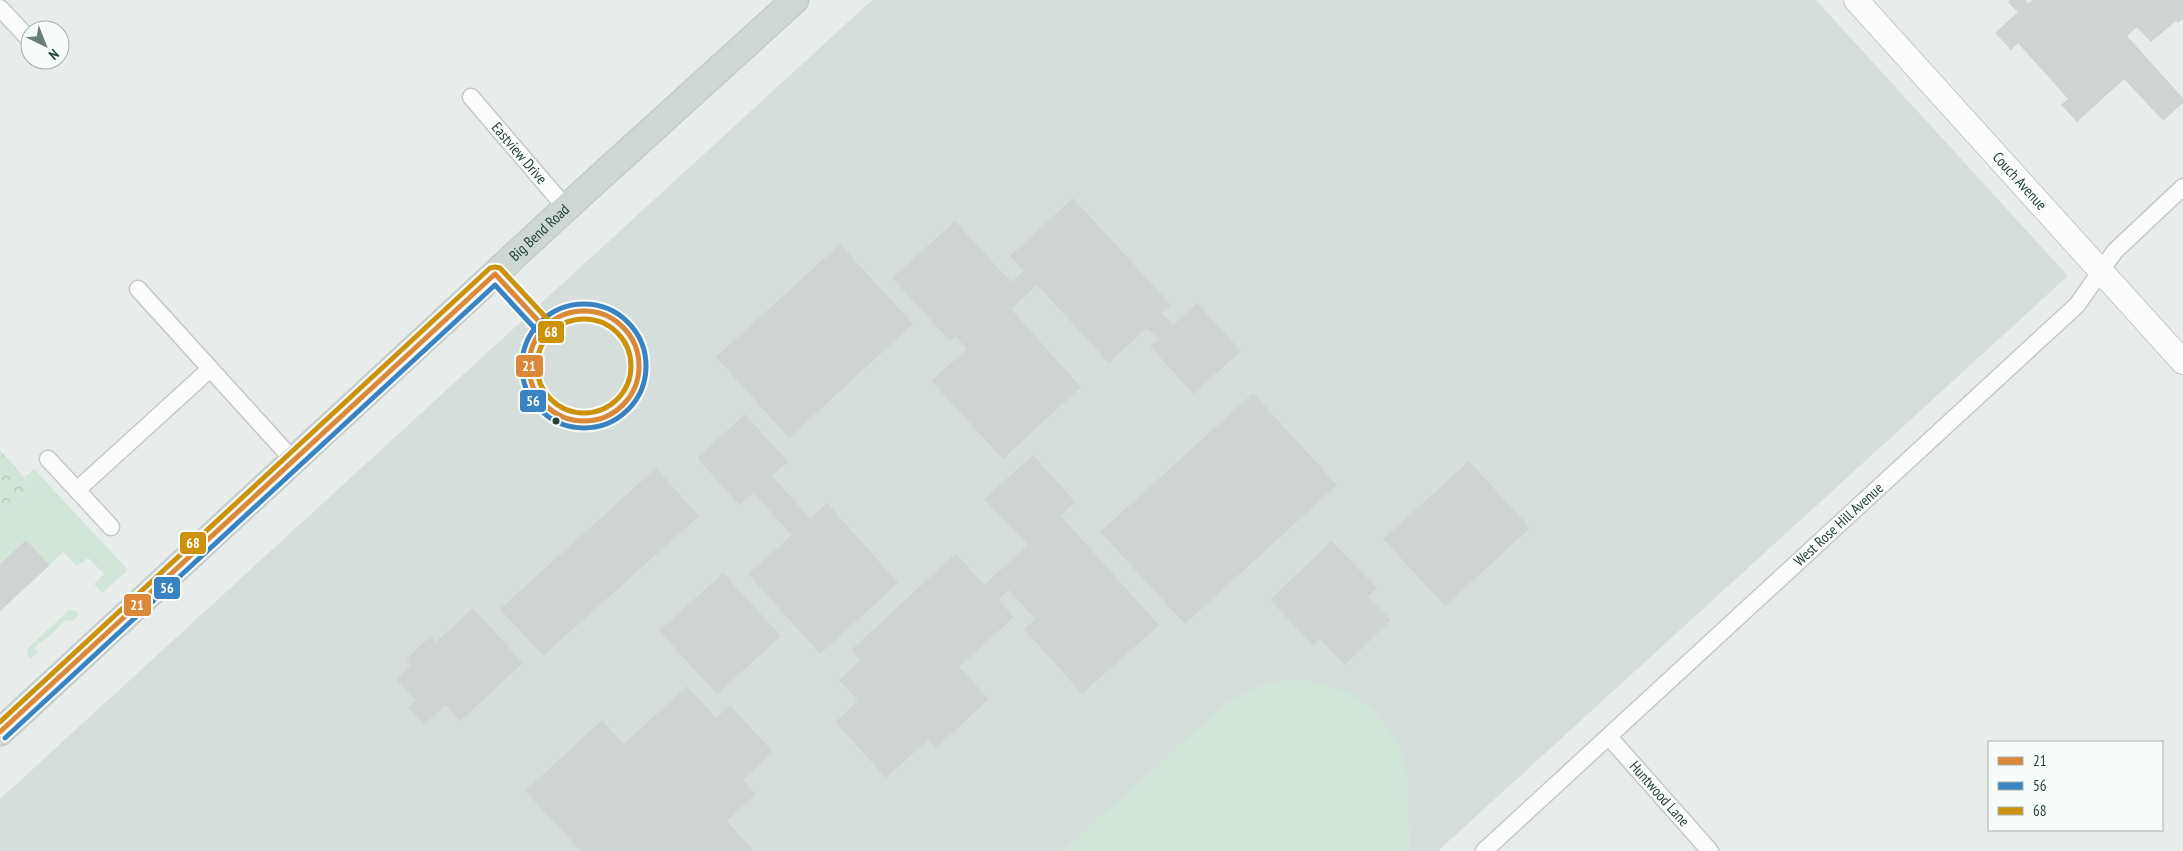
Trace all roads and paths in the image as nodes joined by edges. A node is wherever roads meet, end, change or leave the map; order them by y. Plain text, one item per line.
1 (795, 0) edge
2 (1856, 0) edge
3 (0, 8) edge
4 (20, 29) edge
5 (472, 97) dead end
6 (2183, 187) edge
7 (566, 208) junction
8 (2100, 272) junction
9 (138, 288) dead end
10 (2183, 362) edge
11 (210, 369) junction
12 (48, 459) dead end
13 (294, 461) junction
14 (77, 490) junction
15 (111, 527) dead end
16 (0, 732) edge
17 (1609, 736) junction
18 (1484, 851) edge
19 (1710, 851) edge

1 - 7 main road, Big Bend Road
2 - 8 street, Couch Avenue
3 - 4 street
5 - 7 street, Eastview Drive
6 - 8 street, West Rose Hill Avenue
7 - 13 main road, Big Bend Road
8 - 10 street, Couch Avenue
8 - 17 street, West Rose Hill Avenue
9 - 11 street
11 - 13 street
11 - 14 street
12 - 14 street
13 - 16 main road, Big Bend Road
14 - 15 street
17 - 18 street, West Rose Hill Avenue
17 - 19 street, Huntwood Lane

